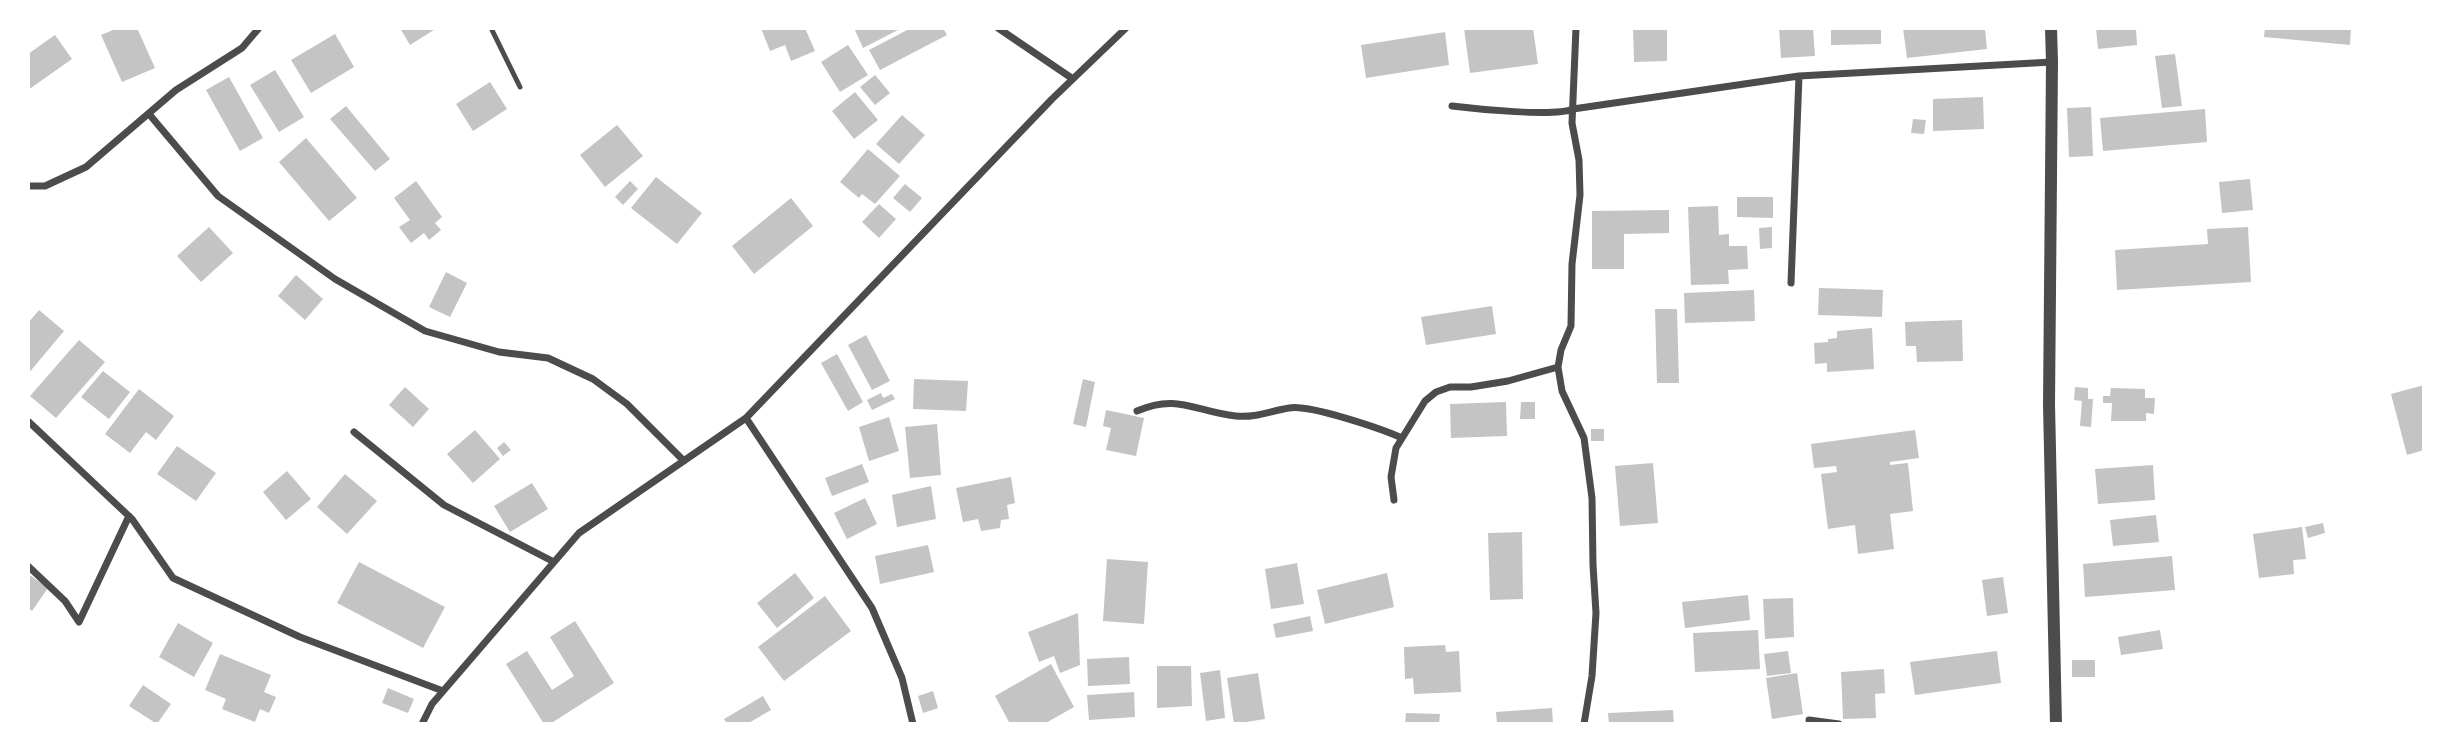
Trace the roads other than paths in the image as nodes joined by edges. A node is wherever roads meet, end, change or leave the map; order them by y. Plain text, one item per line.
1 (259, 28) edge
2 (491, 28) edge
3 (998, 28) edge
4 (1126, 28) edge
5 (1576, 28) edge
6 (2051, 28) edge
7 (2052, 62) junction
8 (1799, 76) junction
9 (1073, 79) junction
10 (520, 87) dead end
11 (1452, 106) dead end
12 (1573, 109) junction
13 (149, 114) junction
14 (28, 186) edge
15 (1791, 284) dead end
16 (1558, 367) junction
17 (1137, 411) dead end
18 (746, 418) junction
19 (28, 421) edge
20 (354, 432) dead end
21 (1402, 438) junction
22 (684, 461) junction
23 (1394, 500) dead end
24 (129, 516) junction
25 (554, 562) junction
26 (28, 566) edge
27 (443, 691) junction
28 (1810, 720) dead end
29 (422, 724) edge
30 (914, 724) edge
31 (1584, 724) edge
32 (1839, 724) edge
33 (2056, 724) edge

1 - 13 street
2 - 10 lane
3 - 9 street
4 - 9 street
5 - 12 street
6 - 7 street
7 - 8 street
7 - 33 street
8 - 12 street
8 - 15 street
9 - 18 street
11 - 12 street
12 - 16 street
13 - 14 street
13 - 22 street
16 - 21 street
16 - 31 street
17 - 21 street
18 - 22 street
18 - 30 street
19 - 24 street
20 - 25 street
21 - 23 street
22 - 25 street
24 - 26 street
24 - 27 street
25 - 27 street
27 - 29 street
28 - 32 street

